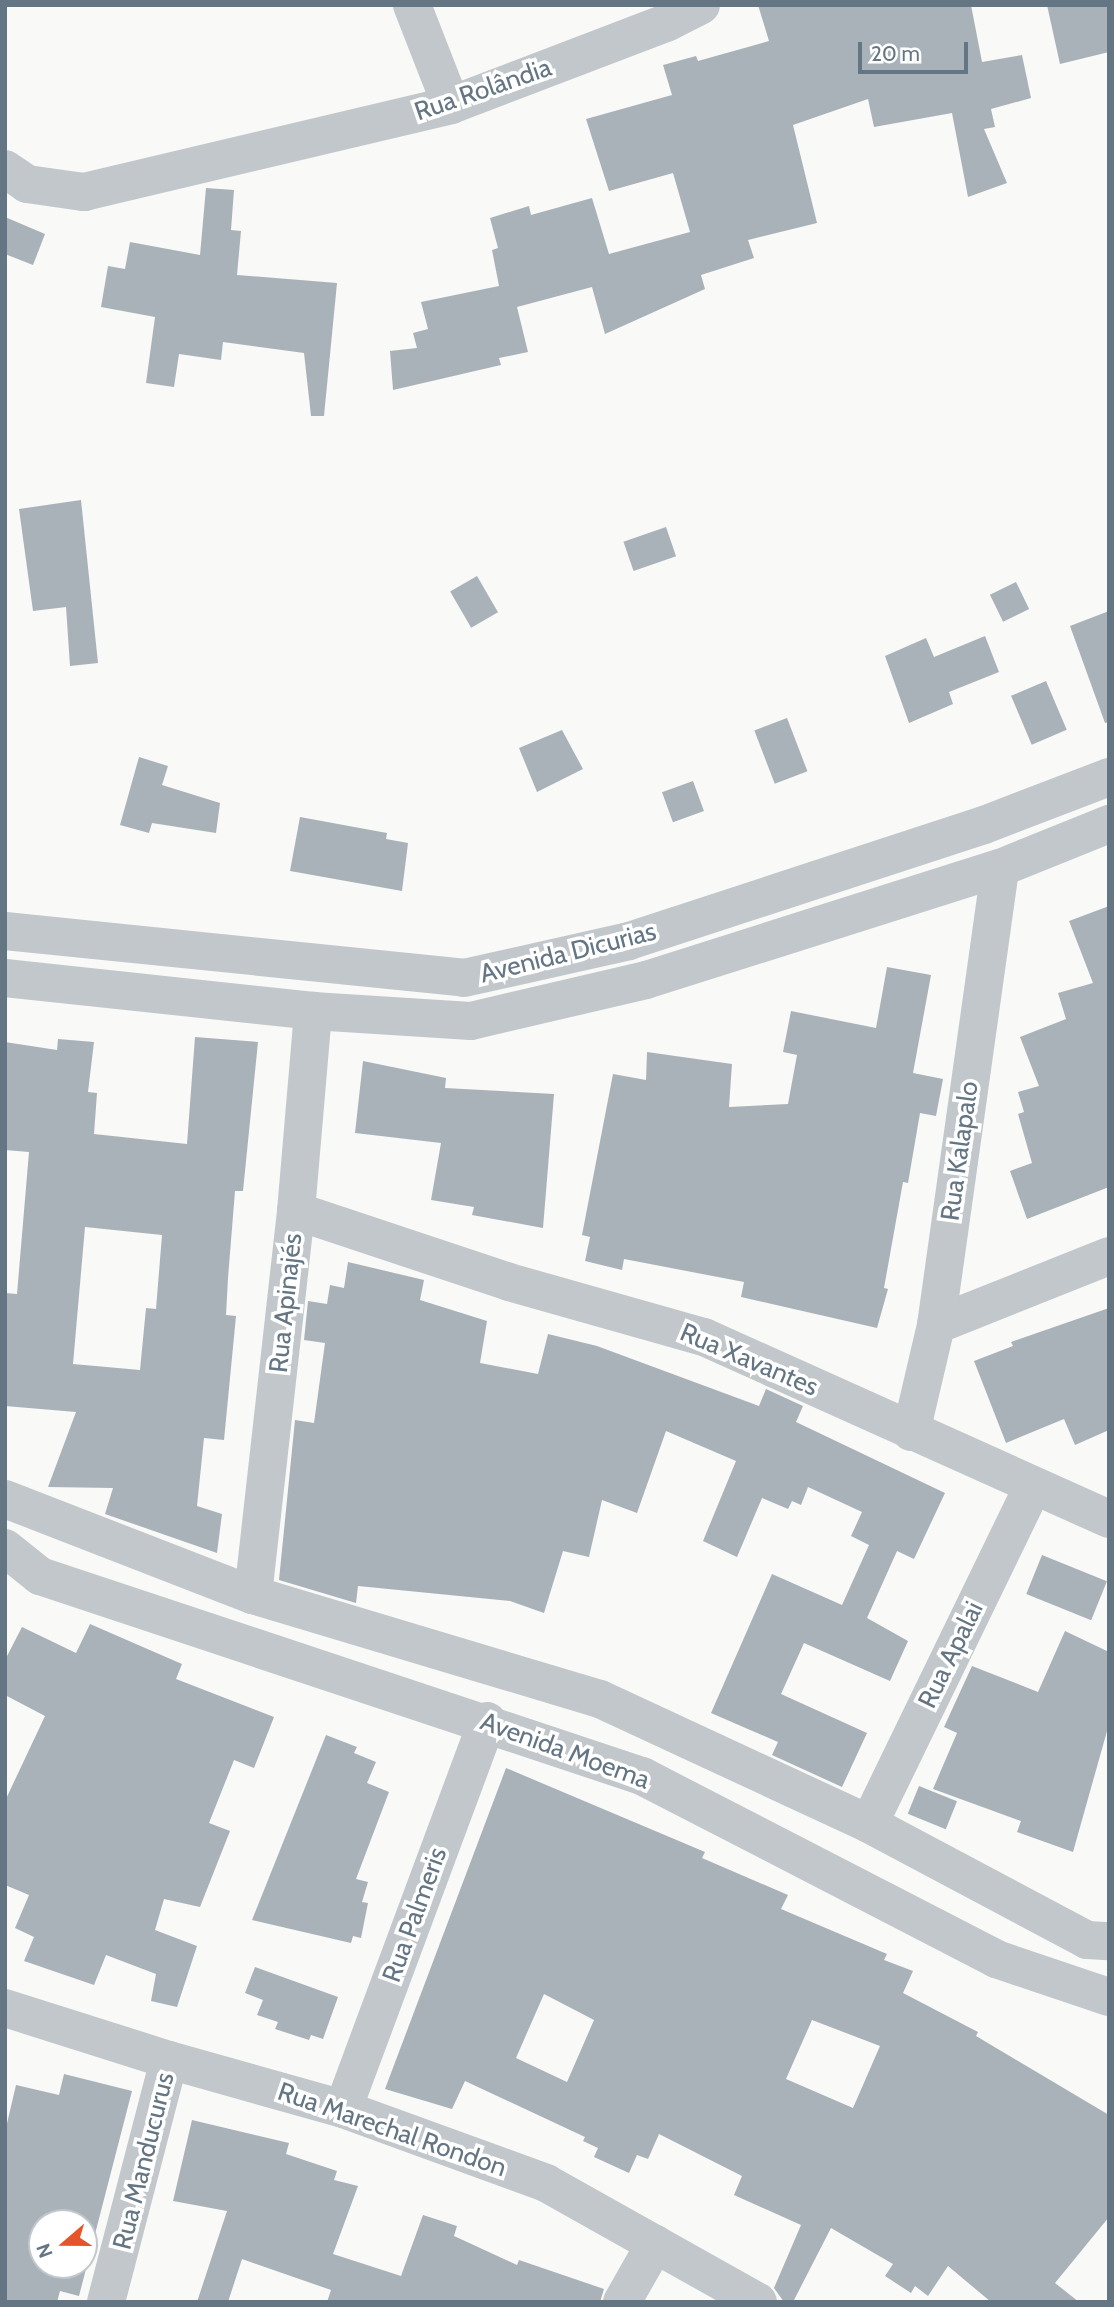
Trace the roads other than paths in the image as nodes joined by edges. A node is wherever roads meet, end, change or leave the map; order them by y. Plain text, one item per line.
1 (412, 5) edge
2 (701, 5) edge
3 (451, 106) junction
4 (5, 169) edge
5 (1109, 777) edge
6 (1109, 824) edge
7 (1000, 868) junction
8 (5, 931) edge
9 (5, 978) edge
10 (313, 1011) junction
11 (296, 1211) junction
12 (1109, 1256) edge
13 (936, 1325) junction
14 (911, 1432) junction
15 (1033, 1486) junction
16 (5, 1499) edge
17 (1109, 1519) edge
18 (5, 1548) edge
19 (253, 1595) junction
20 (487, 1721) junction
21 (869, 1824) junction
22 (1098, 1941) edge
23 (1109, 1971) edge
24 (1109, 1997) edge
25 (5, 2008) edge
26 (169, 2060) junction
27 (343, 2109) junction
28 (655, 2244) junction
29 (106, 2302) edge
30 (622, 2302) edge
31 (758, 2302) edge

1 - 3 street
2 - 3 street, Rua Rolândia
3 - 4 street, Rua Rolândia
5 - 8 street, Avenida Dicurias
6 - 7 street, Avenida Dicurias
7 - 10 street, Avenida Dicurias
7 - 13 street, Rua Kalapalo
9 - 10 street, Avenida Dicurias
10 - 11 street, Rua Apinajés
11 - 14 street, Rua Xavantes
11 - 19 street, Rua Apinajés
12 - 13 street
13 - 14 street, Rua Kalapalo
14 - 15 street, Rua Xavantes
15 - 17 street, Rua Xavantes
15 - 21 street, Rua Apalai
16 - 19 street, Avenida Moema
18 - 20 street, Avenida Moema
19 - 21 street, Avenida Moema
20 - 24 street, Avenida Moema
20 - 27 street, Rua Palmeris
21 - 22 street, Avenida Moema
22 - 23 street
25 - 26 street, Rua Marechal Rondon
26 - 27 street, Rua Marechal Rondon
26 - 29 street, Rua Manducurus
27 - 28 street, Rua Marechal Rondon
28 - 30 street
28 - 31 street, Rua Marechal Rondon

